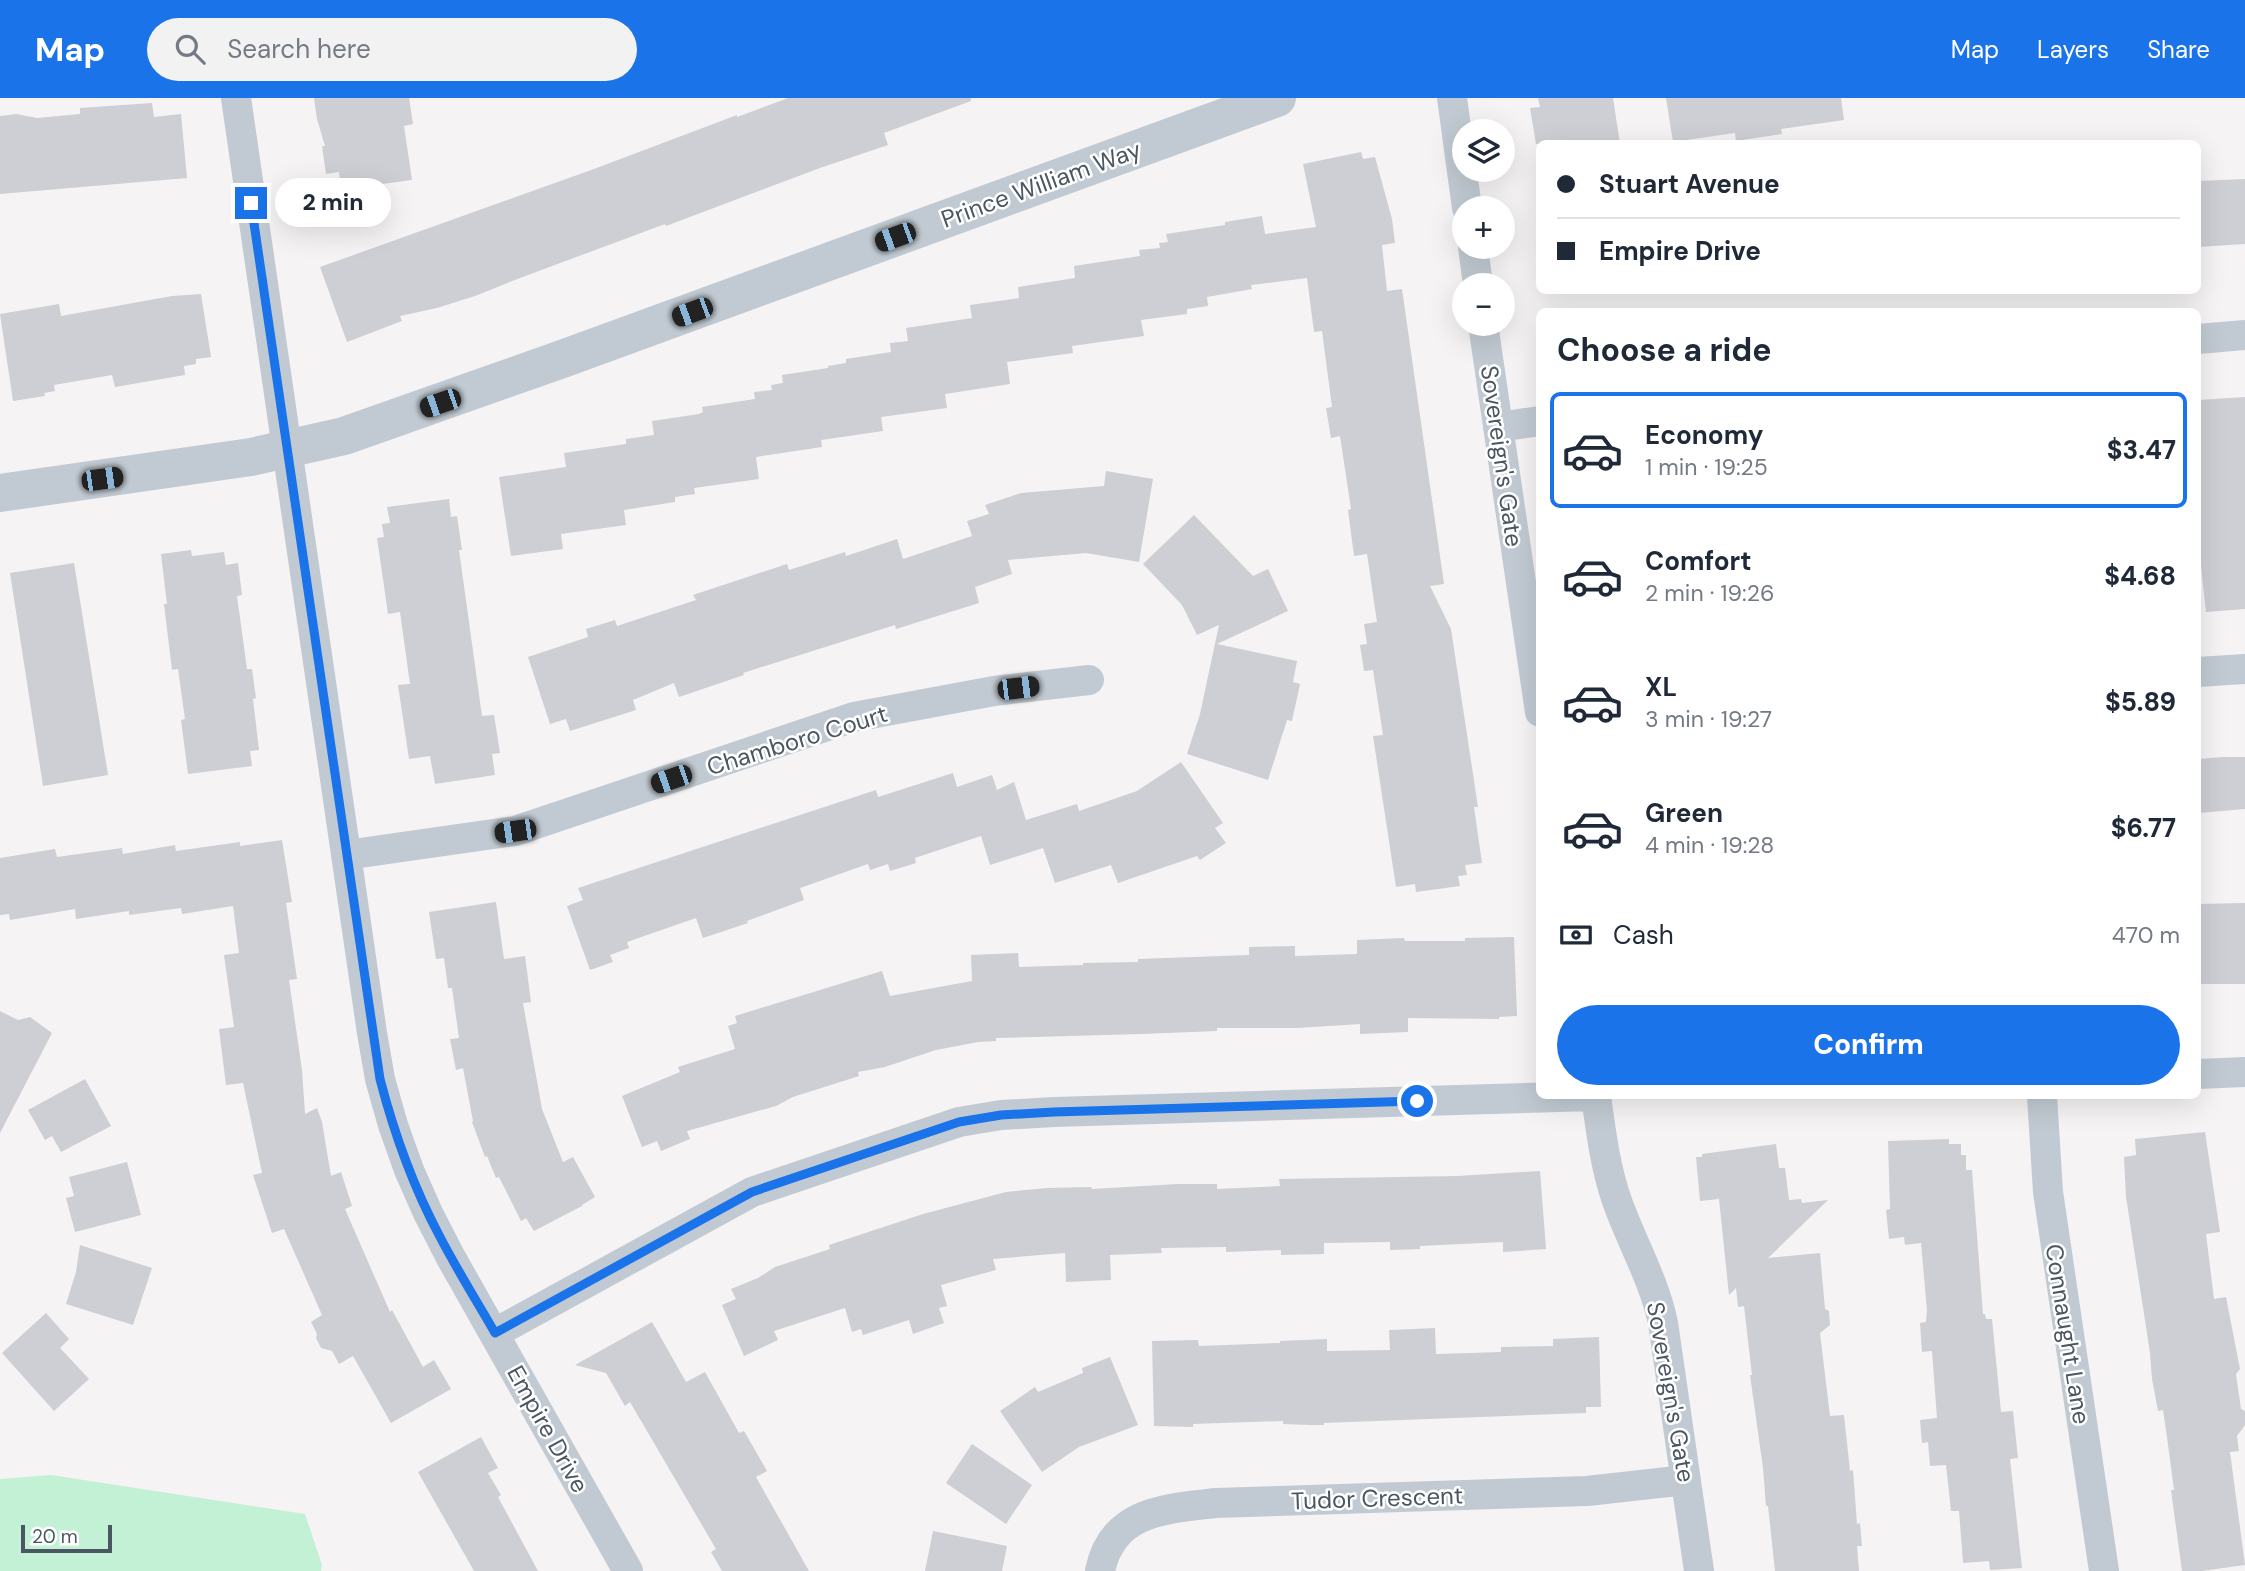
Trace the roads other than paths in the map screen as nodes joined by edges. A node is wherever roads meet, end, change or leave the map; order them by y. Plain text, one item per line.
1 (236, 98) edge
2 (1277, 98) edge
3 (1452, 98) edge
4 (1465, 196) edge
5 (2245, 335) edge
6 (1485, 336) edge
7 (2201, 339) edge
8 (1536, 422) edge
9 (1498, 427) junction
10 (286, 450) junction
11 (0, 493) edge
12 (2245, 669) edge
13 (2201, 672) edge
14 (1089, 680) dead end
15 (1536, 685) edge
16 (346, 855) junction
17 (2245, 1072) edge
18 (2201, 1074) edge
19 (1536, 1098) edge
20 (1595, 1099) edge
21 (2042, 1099) edge
22 (495, 1333) junction
23 (1686, 1479) junction
24 (628, 1571) edge
25 (1100, 1571) edge
26 (1699, 1571) edge
27 (2104, 1571) edge

1 - 10 street, Empire Drive
2 - 10 street, Prince William Way
3 - 4 street
5 - 7 street
6 - 9 street, Sovereign's Gate
8 - 9 street
9 - 15 street, Sovereign's Gate
10 - 11 street, Prince William Way
10 - 16 street, Empire Drive
12 - 13 street
14 - 16 street, Chamboro Court
16 - 22 street, Empire Drive
17 - 18 street
19 - 22 street
20 - 23 street, Sovereign's Gate
21 - 27 street, Connaught Lane
22 - 24 street, Empire Drive
23 - 25 street, Tudor Crescent
23 - 26 street, Sovereign's Gate

